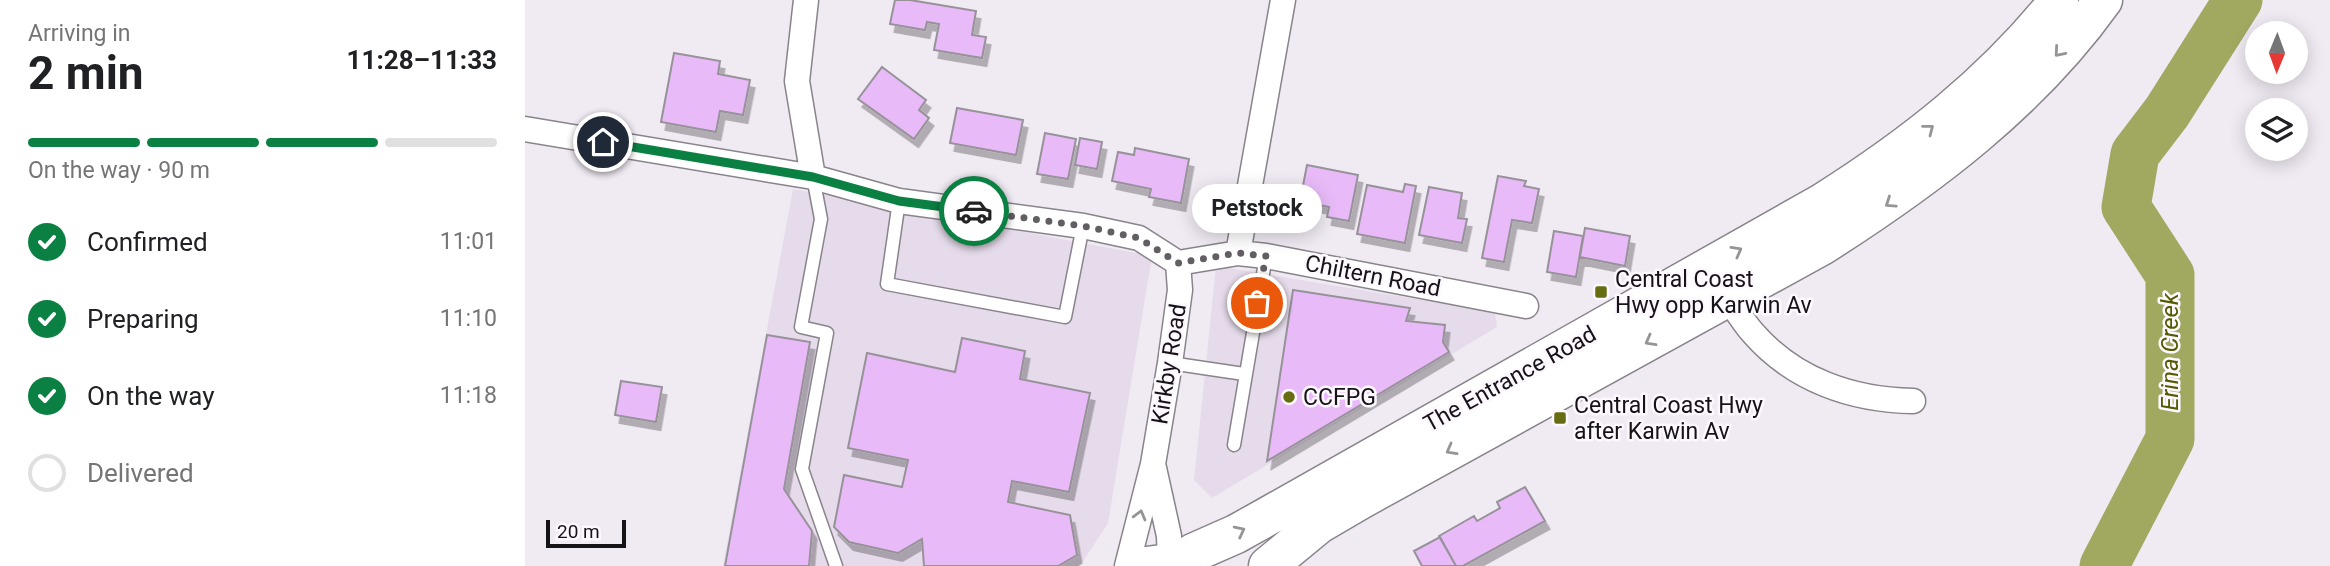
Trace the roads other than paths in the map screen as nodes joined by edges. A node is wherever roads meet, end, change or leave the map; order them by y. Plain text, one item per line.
1 (806, 0) edge
2 (1283, 0) edge
3 (2059, 0) edge
4 (2103, 0) edge
5 (525, 128) edge
6 (813, 177) junction
7 (899, 201) junction
8 (1083, 226) junction
9 (1238, 253) junction
10 (1266, 256) junction
11 (1178, 263) junction
12 (1728, 298) junction
13 (1526, 306) dead end
14 (1170, 363) junction
15 (1244, 374) junction
16 (1913, 401) dead end
17 (1234, 445) dead end
18 (1153, 464) junction
19 (1170, 565) edge
20 (836, 566) edge
21 (1127, 566) edge
22 (1268, 566) edge

1 - 6 street
2 - 9 street
19 -> 3 highway, The Entrance Road
4 -> 12 highway, The Entrance Road
5 - 6 street
6 - 7 street
6 - 20 lane
7 - 8 street
7 - 8 lane
8 - 11 street
9 - 10 street, Chiltern Road
9 - 11 street, Chiltern Road
10 - 13 street, Chiltern Road
10 - 15 lane
11 - 14 street, Kirkby Road
12 - 16 street
12 -> 22 highway, The Entrance Road
14 - 15 lane
14 - 18 street, Kirkby Road
15 - 17 lane
18 - 19 street, Kirkby Road
21 -> 18 street, Kirkby Road

